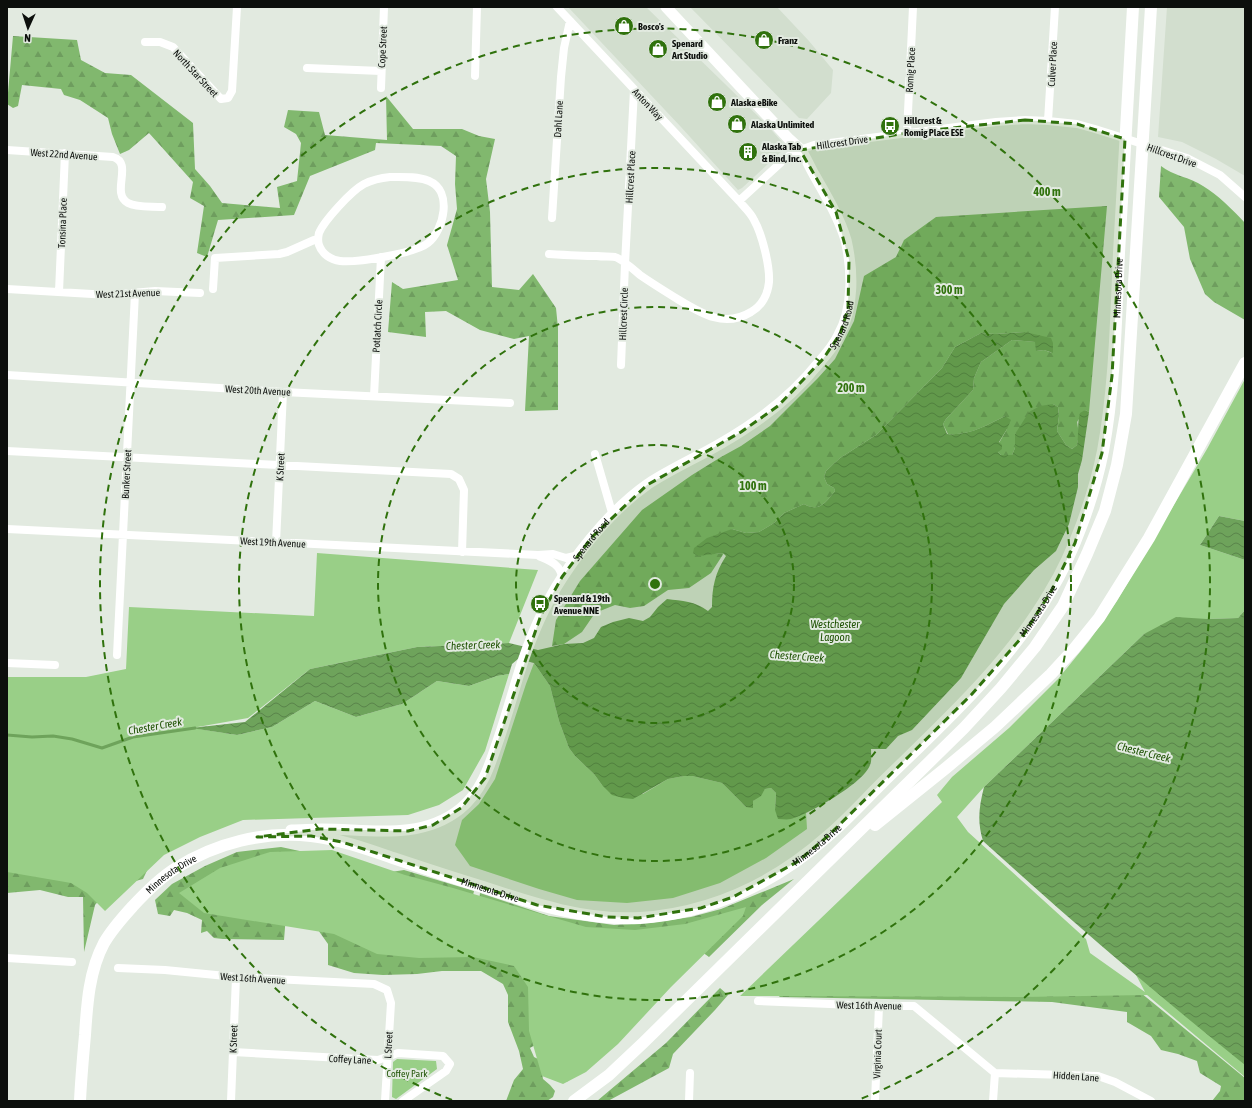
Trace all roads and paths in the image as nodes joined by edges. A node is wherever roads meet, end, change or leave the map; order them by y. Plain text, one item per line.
1 (237, 7) edge
2 (384, 7) edge
3 (477, 7) edge
4 (557, 7) edge
5 (666, 7) edge
6 (913, 7) edge
7 (1055, 7) edge
8 (1133, 7) edge
9 (1151, 7) edge
10 (570, 21) junction
11 (145, 42) dead end
12 (307, 68) dead end
13 (381, 71) junction
14 (475, 76) dead end
15 (381, 88) dead end
16 (634, 90) junction
17 (1048, 121) junction
18 (907, 133) junction
19 (7, 150) edge
20 (800, 150) junction
21 (65, 153) junction
22 (1245, 197) edge
23 (739, 201) junction
24 (162, 207) dead end
25 (552, 218) dead end
26 (318, 240) junction
27 (548, 254) dead end
28 (381, 257) junction
29 (625, 264) junction
30 (7, 289) edge
31 (213, 290) dead end
32 (59, 292) junction
33 (136, 292) junction
34 (200, 292) dead end
35 (1245, 363) edge
36 (621, 365) dead end
37 (7, 376) edge
38 (131, 383) junction
39 (283, 392) junction
40 (374, 396) junction
41 (510, 403) dead end
42 (7, 451) edge
43 (594, 454) dead end
44 (127, 457) junction
45 (280, 466) junction
46 (613, 516) junction
47 (7, 528) edge
48 (123, 534) junction
49 (276, 542) junction
50 (462, 552) junction
51 (538, 555) junction
52 (579, 555) junction
53 (562, 578) junction
54 (117, 655) dead end
55 (7, 663) edge
56 (55, 665) dead end
57 (257, 837) junction
58 (830, 860) junction
59 (7, 958) edge
60 (72, 962) dead end
61 (118, 968) dead end
62 (236, 977) junction
63 (387, 990) joint
64 (758, 1001) dead end
65 (879, 1006) junction
66 (233, 1052) junction
67 (388, 1056) junction
68 (690, 1073) dead end
69 (995, 1073) junction
70 (80, 1101) edge
71 (231, 1101) edge
72 (385, 1101) edge
73 (403, 1101) edge
74 (574, 1101) edge
75 (689, 1101) edge
76 (875, 1101) edge
77 (994, 1101) edge
78 (1151, 1101) edge

1 - 11 street, North Star Street
2 - 13 street, Cope Street
3 - 14 street
4 - 10 street, Anton Way
5 - 20 main road, Spenard Road
6 - 18 street, Romig Place
7 - 17 street, Culver Place
8 - 57 main road, Minnesota Drive
9 - 58 main road, Minnesota Drive
10 - 16 street, Anton Way
10 - 25 street, Dahl Lane
12 - 13 street
13 - 15 street, Cope Street
16 - 23 street, Anton Way
16 - 29 street, Hillcrest Place
17 - 18 street, Hillcrest Drive
17 - 22 street, Hillcrest Drive
18 - 20 street, Hillcrest Drive
19 - 21 street, West 22nd Avenue
20 - 23 street, Hillcrest Drive
20 - 46 main road, Spenard Road
21 - 24 street, West 22nd Avenue
21 - 32 street, Tonsina Place
23 - 29 street
26 - 28 street
26 - 28 street
26 - 31 street
27 - 29 street
28 - 40 street, Potlatch Circle
29 - 36 street, Hillcrest Circle
30 - 32 street, West 21st Avenue
32 - 33 street, West 21st Avenue
33 - 34 street, West 21st Avenue
33 - 38 street, Bunker Street
35 - 58 main road
37 - 38 street, West 20th Avenue
38 - 39 street, West 20th Avenue
38 - 44 street, Bunker Street
39 - 40 street, West 20th Avenue
39 - 45 street, K Street
40 - 41 street, West 20th Avenue
42 - 44 street
43 - 46 street
44 - 45 street
44 - 48 street, Bunker Street
45 - 49 street, K Street
45 - 50 street
46 - 52 main road, Spenard Road
47 - 48 street, West 19th Avenue
48 - 49 street, West 19th Avenue
48 - 54 street, Bunker Street
49 - 50 street, West 19th Avenue
50 - 51 street, West 19th Avenue
51 - 52 street, West 19th Avenue
51 - 53 street, West 19th Avenue
52 - 53 main road, Spenard Road
53 - 57 main road, Spenard Road
55 - 56 street
57 - 70 main road, Minnesota Drive
58 - 74 main road, Minnesota Drive
59 - 60 street
61 - 62 street, West 16th Avenue
62 - 63 street, West 16th Avenue
62 - 66 street, K Street
63 - 67 street, L Street
64 - 65 street, West 16th Avenue
65 - 69 street, West 16th Avenue
65 - 76 street, Virginia Court
66 - 67 street, Coffey Lane
66 - 71 street, K Street
67 - 72 street, L Street
67 - 73 street, Coffey Lane
68 - 75 street
69 - 77 street
69 - 78 street, Hidden Lane

